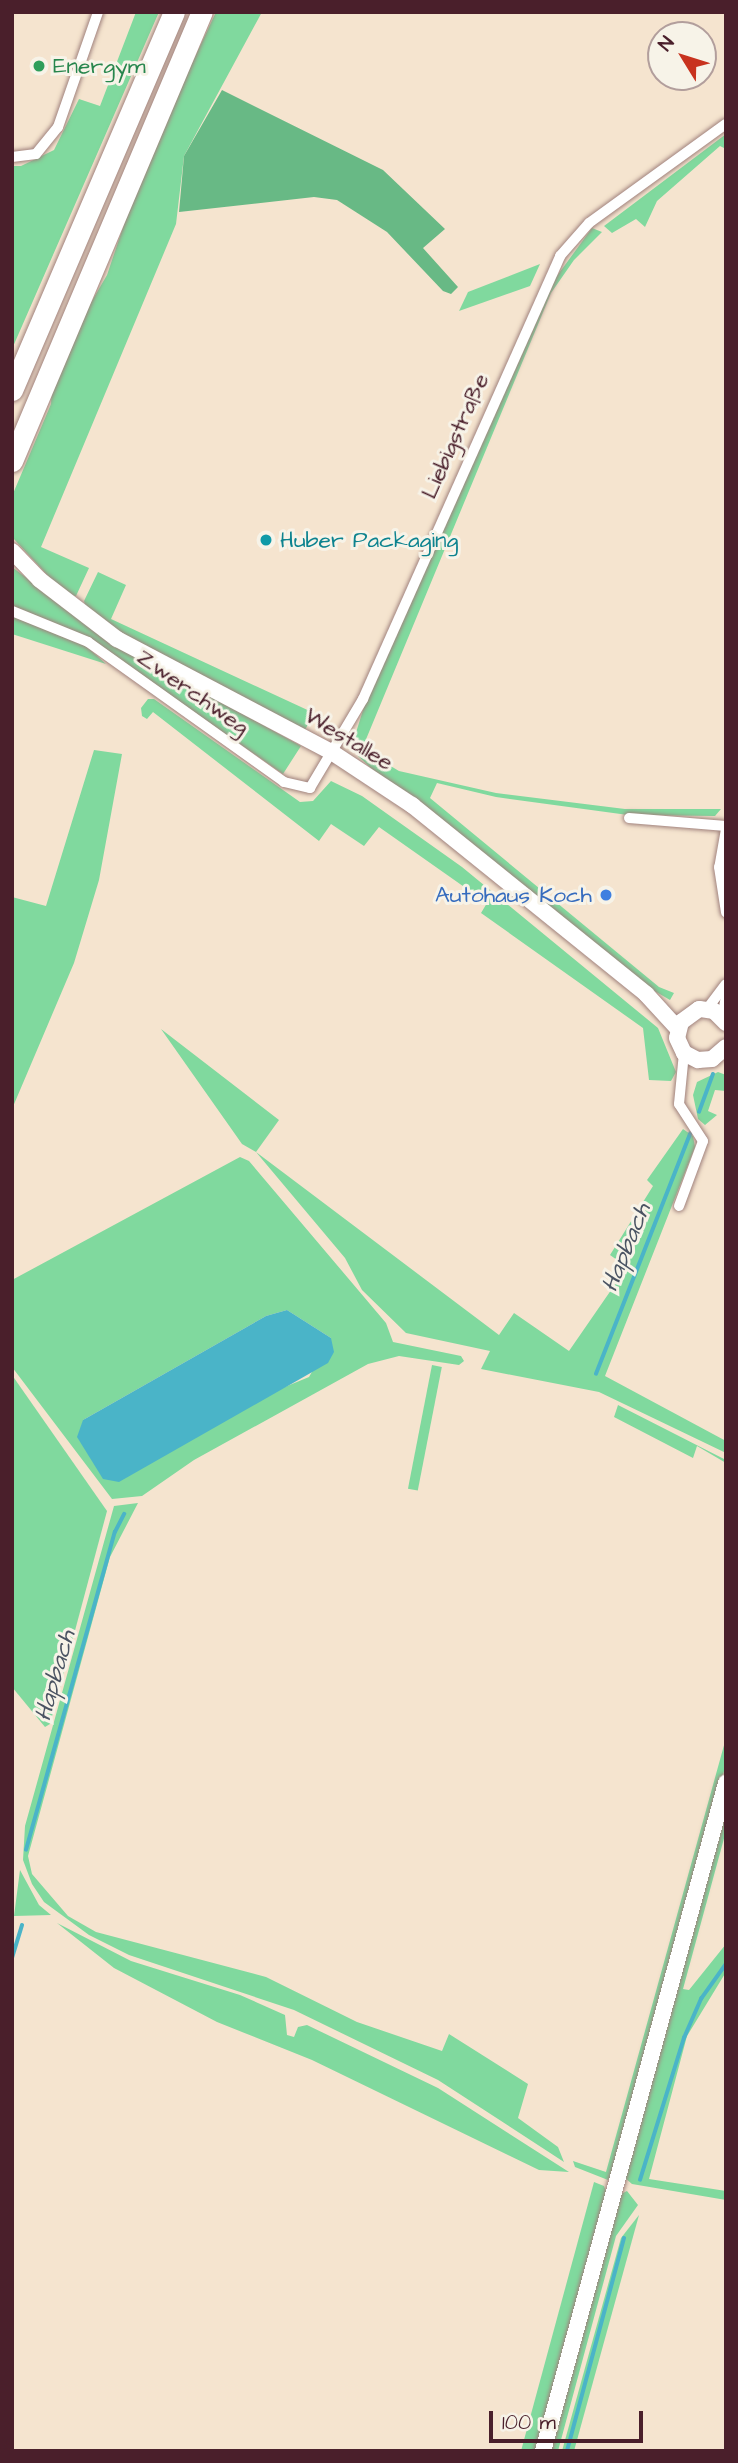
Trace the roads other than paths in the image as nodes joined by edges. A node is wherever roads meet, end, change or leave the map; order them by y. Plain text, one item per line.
1 (97, 12) edge
2 (174, 12) edge
3 (202, 12) edge
4 (726, 124) edge
5 (12, 157) edge
6 (12, 390) edge
7 (12, 461) edge
8 (15, 554) edge
9 (12, 611) edge
10 (333, 753) junction
11 (629, 817) dead end
12 (726, 828) edge
13 (726, 912) edge
14 (726, 984) edge
15 (646, 994) junction
16 (726, 996) edge
17 (707, 1009) junction
18 (689, 1014) junction
19 (724, 1020) edge
20 (678, 1029) junction
21 (684, 1053) junction
22 (723, 1053) edge
23 (702, 1061) junction
24 (684, 1083) junction
25 (680, 1206) dead end
26 (726, 1783) edge
27 (543, 2451) edge

1 - 5 street
2 - 6 highway
3 - 7 highway
4 - 10 street, Liebigstraße
8 - 10 main road, Westallee
9 - 10 street, Zwerchweg
10 - 15 main road, Westallee
11 - 12 street
12 - 13 street
14 - 17 street
15 - 18 main road, Westallee
15 - 20 main road, Westallee
16 - 19 street
17 - 18 main road
17 - 19 main road
18 - 20 main road
20 - 21 main road
21 - 23 main road
21 - 24 street
22 - 23 main road
23 - 24 street
24 - 25 street
26 - 27 main road

